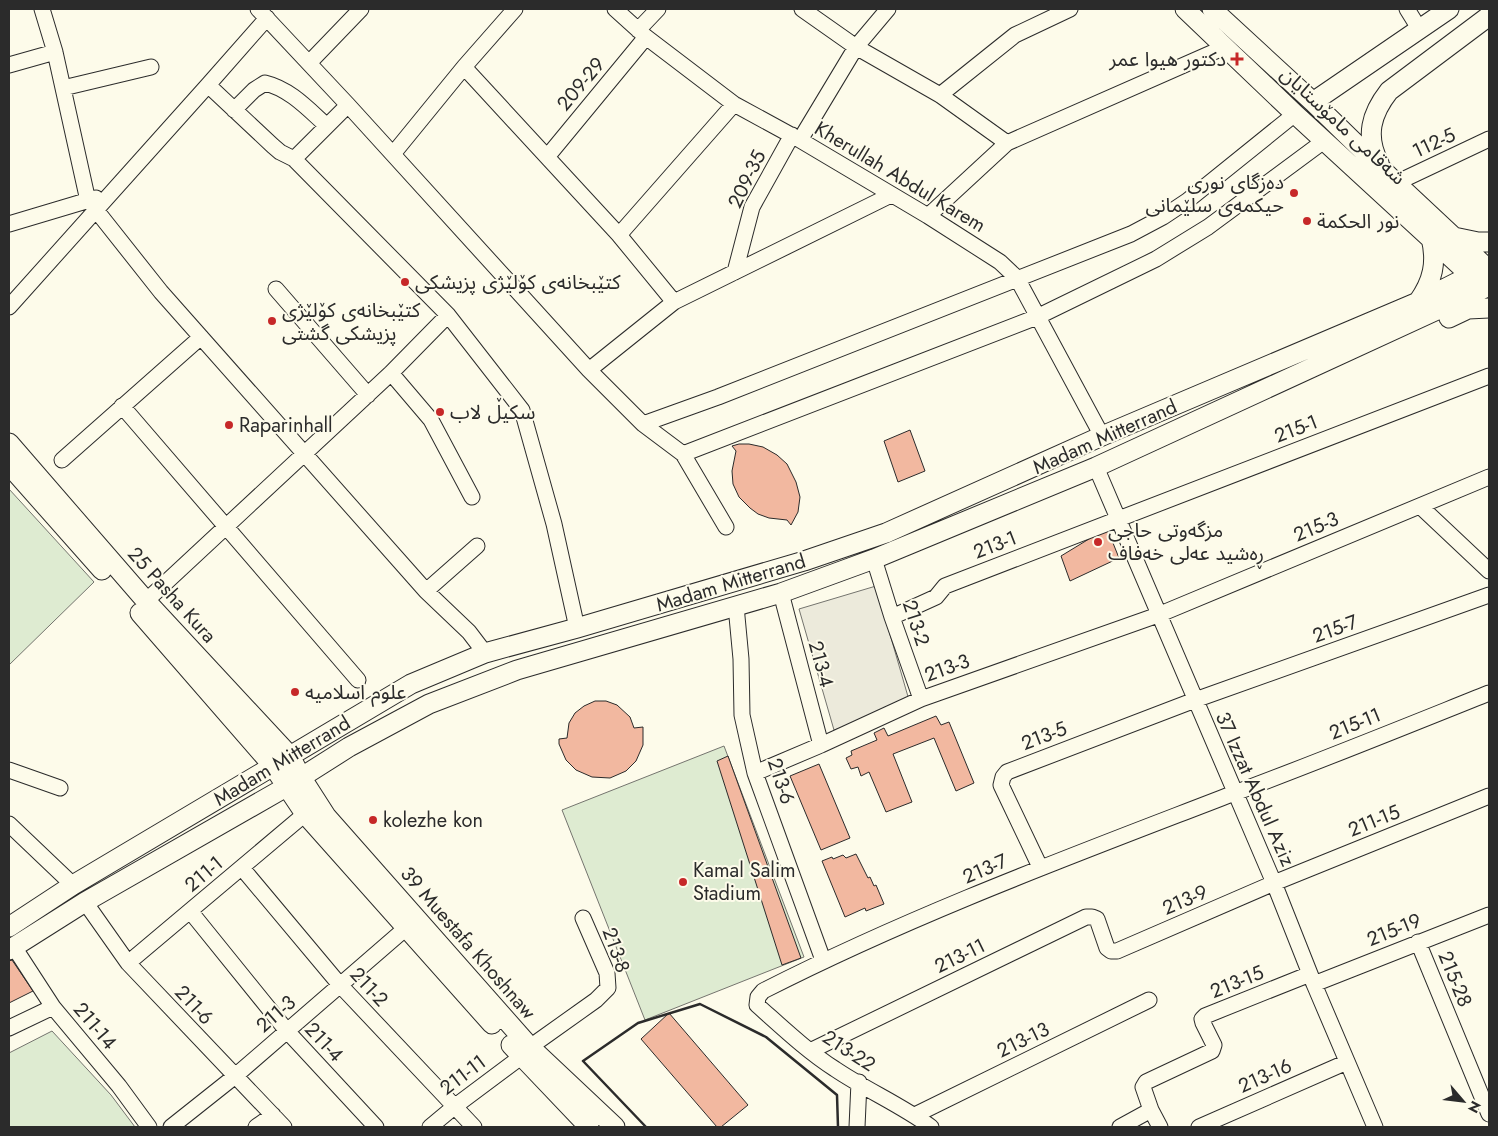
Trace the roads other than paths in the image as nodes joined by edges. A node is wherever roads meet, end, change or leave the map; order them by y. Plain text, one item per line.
1 (42, 9) edge
2 (361, 9) edge
3 (515, 9) edge
4 (614, 9) edge
5 (658, 9) edge
6 (802, 9) edge
7 (888, 9) edge
8 (1070, 9) edge
9 (1185, 9) edge
10 (1212, 9) edge
11 (1407, 9) edge
12 (1449, 9) edge
13 (262, 13) edge
14 (1489, 16) edge
15 (1420, 30) junction
16 (642, 34) junction
17 (1401, 42) junction
18 (856, 46) junction
19 (1225, 47) junction
20 (55, 52) junction
21 (309, 64) junction
22 (9, 65) edge
23 (150, 67) dead end
24 (464, 67) junction
25 (1419, 68) junction
26 (208, 85) junction
27 (64, 88) junction
28 (940, 95) junction
29 (1313, 102) junction
30 (734, 104) junction
31 (348, 105) junction
32 (234, 110) junction
33 (1295, 114) junction
34 (327, 126) junction
35 (796, 138) junction
36 (1489, 139) edge
37 (1324, 141) junction
38 (1007, 143) junction
39 (394, 154) junction
40 (547, 157) junction
41 (294, 159) junction
42 (1390, 177) junction
43 (891, 195) junction
44 (92, 205) junction
45 (928, 216) junction
46 (9, 224) edge
47 (620, 235) junction
48 (1454, 237) junction
49 (1431, 238) junction
50 (1489, 242) edge
51 (735, 272) junction
52 (1017, 278) junction
53 (1486, 278) edge
54 (276, 289) dead end
55 (674, 302) junction
56 (1418, 302) junction
57 (9, 307) edge
58 (1489, 308) edge
59 (448, 315) junction
60 (1037, 317) junction
61 (201, 337) junction
62 (1352, 350) junction
63 (589, 370) junction
64 (391, 374) junction
65 (1489, 376) edge
66 (368, 395) junction
67 (122, 406) junction
68 (643, 424) junction
69 (1102, 436) junction
70 (9, 443) edge
71 (304, 452) junction
72 (683, 454) junction
73 (62, 460) dead end
74 (9, 465) edge
75 (1096, 467) junction
76 (1489, 477) edge
77 (472, 497) dead end
78 (1420, 506) junction
79 (1118, 519) junction
80 (226, 526) junction
81 (726, 527) dead end
82 (477, 546) dead end
83 (874, 559) junction
84 (1489, 571) edge
85 (426, 592) junction
86 (781, 593) junction
87 (1489, 595) edge
88 (146, 601) junction
89 (736, 606) junction
90 (1158, 614) junction
91 (892, 617) junction
92 (577, 628) junction
93 (485, 653) junction
94 (358, 680) dead end
95 (1489, 693) edge
96 (920, 699) junction
97 (1195, 700) junction
98 (821, 745) junction
99 (290, 756) junction
100 (273, 766) junction
101 (9, 770) edge
102 (755, 773) junction
103 (293, 782) junction
104 (60, 788) dead end
105 (1235, 793) junction
106 (1489, 796) edge
107 (305, 814) junction
108 (9, 824) edge
109 (1040, 867) junction
110 (242, 868) junction
111 (1274, 884) junction
112 (73, 886) junction
113 (85, 902) junction
114 (190, 911) junction
115 (1489, 915) edge
116 (583, 918) dead end
117 (9, 927) edge
118 (406, 928) junction
119 (1418, 942) junction
120 (11, 949) edge
121 (1111, 951) joint
122 (823, 960) junction
123 (128, 963) junction
124 (1312, 979) junction
125 (340, 985) junction
126 (758, 997) joint
127 (1149, 1000) dead end
128 (53, 1006) junction
129 (9, 1028) edge
130 (286, 1031) junction
131 (810, 1051) junction
132 (526, 1052) junction
133 (1347, 1062) junction
134 (234, 1077) junction
135 (858, 1082) junction
136 (454, 1106) junction
137 (1151, 1110) junction
138 (1489, 1114) edge
139 (272, 1115) junction
140 (915, 1115) junction
141 (149, 1127) edge
142 (171, 1127) edge
143 (256, 1127) edge
144 (284, 1127) edge
145 (376, 1127) edge
146 (430, 1127) edge
147 (474, 1127) edge
148 (589, 1127) edge
149 (615, 1127) edge
150 (857, 1127) edge
151 (931, 1127) edge
152 (1120, 1127) edge
153 (1160, 1127) edge
154 (1199, 1127) edge
155 (1375, 1127) edge

1 - 20 street
2 - 21 street
3 - 24 street
4 - 16 street, Kherullah Abdul Karem
5 - 16 street, 209-29
6 - 18 street
7 - 18 street, 209-35
8 - 28 street
9 - 19 main road, شەقامی مامۆستایان
10 - 29 main road, شەقامی مامۆستایان
11 - 15 street
12 - 15 main road
13 - 21 street
13 - 26 street
14 - 25 main road
15 - 17 main road
16 - 30 street, Kherullah Abdul Karem
16 - 40 street, 209-29
17 - 25 main road
17 - 29 main road
18 - 28 street
18 - 35 street, 209-35
19 - 33 main road, شەقامی مامۆستایان
19 - 38 street
20 - 22 street
20 - 27 street
21 - 31 street
23 - 27 street
24 - 39 street
24 - 40 street
25 - 42 main road
26 - 32 street
26 - 44 street
27 - 44 street
28 - 38 street
29 - 42 main road, شەقامی مامۆستایان
30 - 35 street, Kherullah Abdul Karem
30 - 47 street
31 - 34 street
31 - 39 street
32 - 34 street
32 - 41 street
33 - 37 main road, شەقامی مامۆستایان
33 - 52 street
34 - 41 street
35 - 43 street, Kherullah Abdul Karem
35 - 51 street, 209-35
36 - 42 street, 112-5
37 - 49 main road, شەقامی مامۆستایان
37 - 60 street
38 - 45 street
39 - 63 street
40 - 47 street
41 - 59 street
42 - 48 main road, شەقامی مامۆستایان
43 - 45 street, Kherullah Abdul Karem
43 - 51 street
44 - 46 street
44 - 57 street
44 - 61 street
45 - 52 street, Kherullah Abdul Karem
47 - 55 street
48 - 50 main road
48 - 53 main road, شەقامی مامۆستایان
49 - 53 main road, شەقامی مامۆستایان
49 - 56 main road
51 - 55 street
52 - 60 street, Kherullah Abdul Karem
52 - 68 street
53 - 56 main road, Madam Mitterrand
53 - 62 main road, Madam Mitterrand
54 - 66 street
55 - 63 street
56 - 69 main road, Madam Mitterrand
58 - 62 main road
59 - 64 street
59 - 92 street
60 - 69 street, Kherullah Abdul Karem
60 - 72 street
61 - 67 street
61 - 71 street
62 - 75 main road, Madam Mitterrand
63 - 68 street
64 - 66 street
64 - 77 street
65 - 79 street, 215-1
66 - 71 street
67 - 73 street
67 - 80 street
68 - 72 street
69 - 92 main road, Madam Mitterrand
70 - 88 main road, 25 Pasha Kura
71 - 80 street
71 - 85 street
72 - 81 street
74 - 100 main road, 25 Pasha Kura
75 - 79 street, 37 Izzat Abdul Aziz
75 - 83 main road, Madam Mitterrand
76 - 78 street, 215-3
78 - 84 street
78 - 90 street, 215-3
79 - 90 street, 37 Izzat Abdul Aziz
79 - 91 street, 213-1
80 - 88 street
80 - 94 street
82 - 85 street
83 - 86 main road, Madam Mitterrand
83 - 91 street, 213-2
85 - 93 street
86 - 89 main road, Madam Mitterrand
86 - 98 street, 213-4
87 - 97 street, 215-7
88 - 99 main road, 25 Pasha Kura
89 - 102 street, 213-6
89 - 103 main road, Madam Mitterrand
90 - 96 street, 213-3
90 - 97 street, 37 Izzat Abdul Aziz
91 - 96 street, 213-2
92 - 93 main road, Madam Mitterrand
93 - 99 main road, Madam Mitterrand
95 - 105 street, 215-11
96 - 98 street, 213-3
97 - 105 street, 37 Izzat Abdul Aziz
97 - 109 street, 213-5
98 - 102 street, 213-3
99 - 100 main road, Madam Mitterrand
99 - 103 main road, 25 Pasha Kura
100 - 103 main road, 25 Pasha Kura
100 - 112 main road, Madam Mitterrand
101 - 104 street
102 - 122 street, 213-6
103 - 107 main road, 39 Muestafa Khoshnaw
103 - 113 main road, Madam Mitterrand
103 - 132 main road, 39 Muestafa Khoshnaw
105 - 109 street, 213-7
105 - 111 street, 37 Izzat Abdul Aziz
106 - 111 street, 211-15
107 - 110 street, 211-1
107 - 118 main road, 39 Muestafa Khoshnaw
108 - 112 street
109 - 122 street, 213-7
110 - 114 street, 211-1
110 - 125 street, 211-2
111 - 121 street, 213-9
111 - 124 street, 37 Izzat Abdul Aziz
112 - 117 main road, Madam Mitterrand
113 - 120 main road, Madam Mitterrand
113 - 123 street, 211-6
114 - 123 street, 211-1
114 - 130 street, 211-4
115 - 119 street, 215-19
116 - 132 street, 213-8
118 - 125 street, 211-3
118 - 132 main road, 39 Muestafa Khoshnaw
119 - 124 street, 215-19
119 - 138 street, 215-28
120 - 128 street, 211-14
121 - 131 street, 213-11
122 - 126 street, 213-7
123 - 134 street, 211-6
124 - 133 street, 37 Izzat Abdul Aziz
124 - 137 street, 213-15
125 - 130 street, 211-3
125 - 136 street, 211-2
126 - 131 street, 213-22
127 - 140 street, 213-13
128 - 129 street
128 - 141 street, 211-14
130 - 134 street, 211-3
130 - 145 street, 211-4
131 - 135 street, 213-22
132 - 136 street, 211-11
132 - 148 main road, 39 Muestafa Khoshnaw
132 - 149 main road, 39 Muestafa Khoshnaw
133 - 154 street, 213-16
133 - 155 street, 37 Izzat Abdul Aziz
134 - 139 street, 211-6
134 - 142 street, 211-3
135 - 140 street, 213-22
135 - 150 street
136 - 146 street, 211-11
136 - 147 street, 211-2
137 - 152 street
137 - 153 street
139 - 143 street
139 - 144 street, 211-6
140 - 151 street, 213-22

